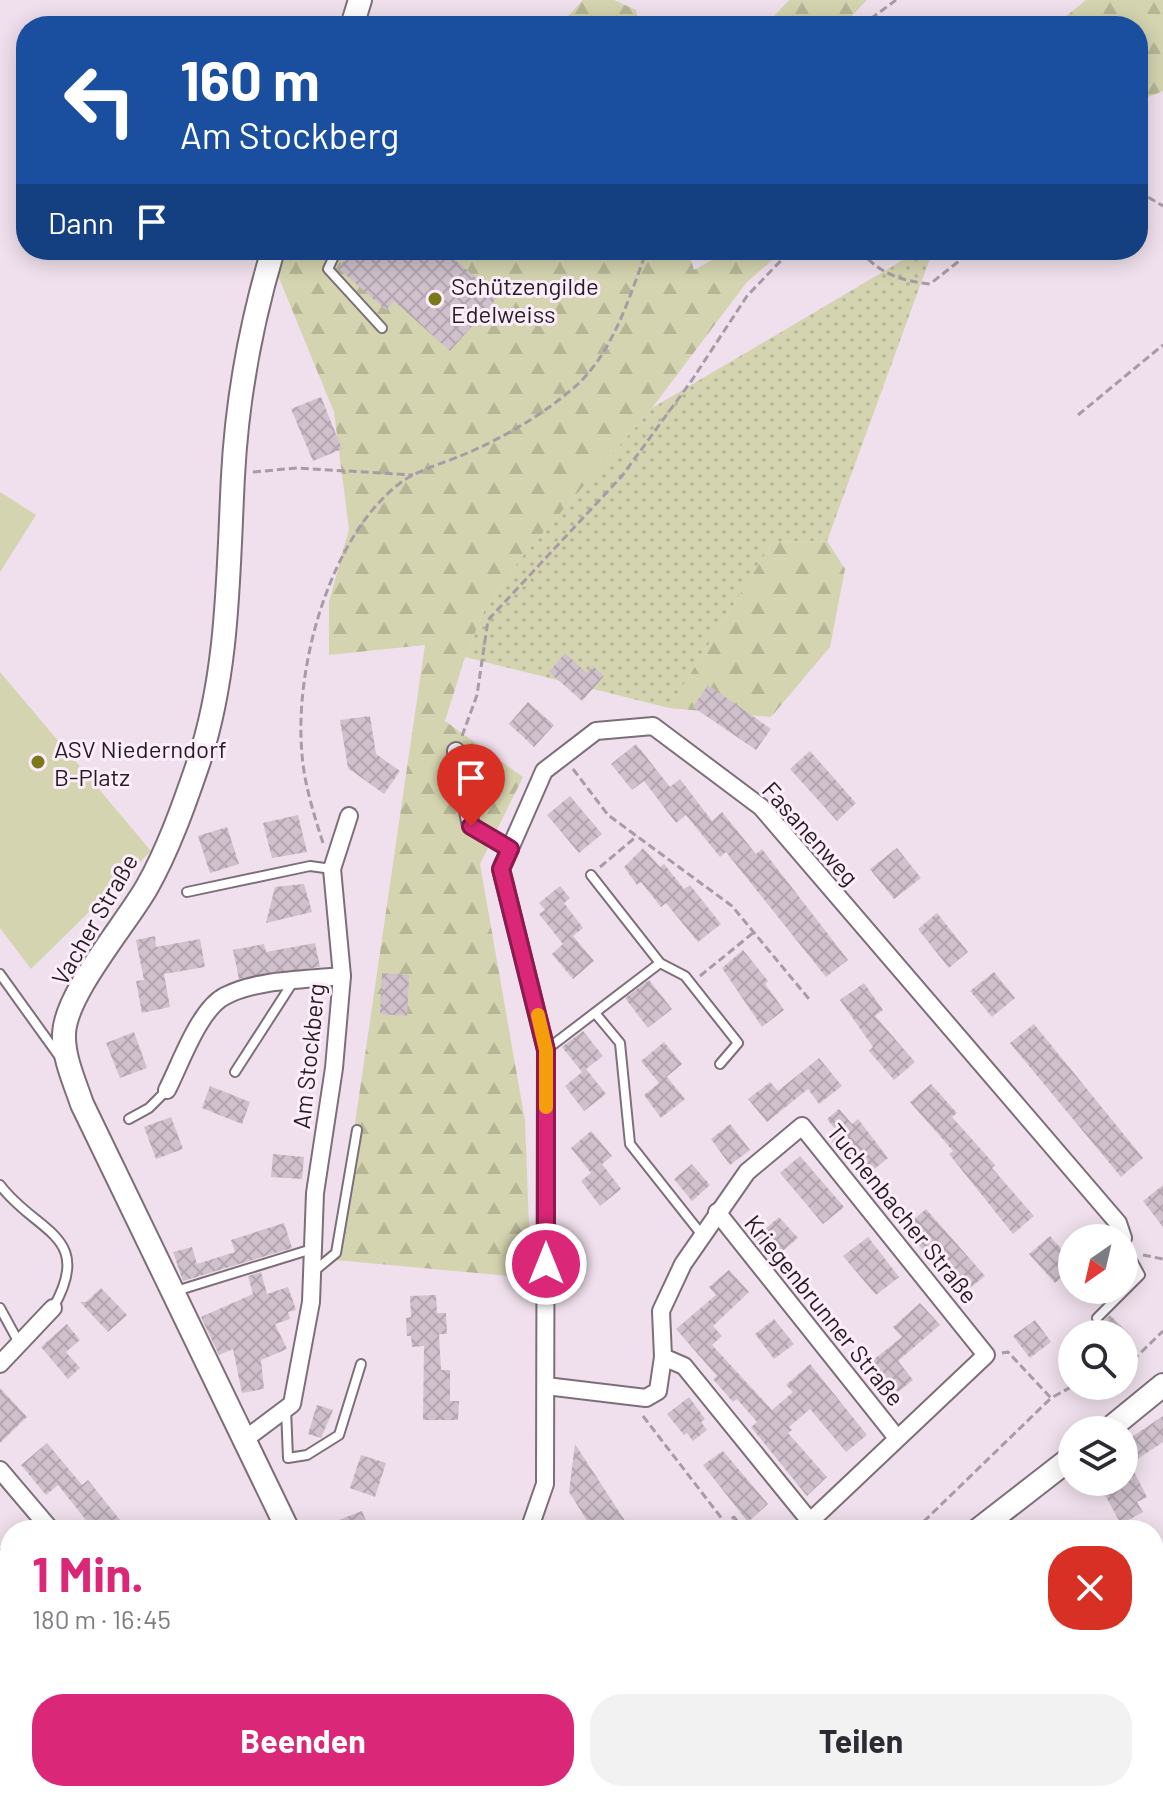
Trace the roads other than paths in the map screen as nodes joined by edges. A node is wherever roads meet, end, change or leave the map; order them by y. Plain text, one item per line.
1 (270, 260) edge
2 (332, 260) edge
3 (382, 328) dead end
4 (456, 751) road end
5 (349, 816) dead end
6 (510, 849) junction
7 (332, 869) junction
8 (591, 875) road end
9 (187, 892) dead end
10 (660, 963) junction
11 (0, 974) edge
12 (342, 976) junction
13 (293, 981) junction
14 (595, 1013) junction
15 (546, 1050) junction
16 (720, 1064) dead end
17 (235, 1072) dead end
18 (72, 1073) junction
19 (167, 1090) joint
20 (129, 1119) dead end
21 (357, 1130) dead end
22 (0, 1185) edge
23 (717, 1212) junction
24 (1118, 1224) edge
25 (702, 1235) junction
26 (313, 1249) junction
27 (312, 1272) junction
28 (172, 1292) junction
29 (1111, 1304) edge
30 (0, 1308) edge
31 (53, 1308) joint
32 (1097, 1318) dead end
33 (18, 1341) junction
34 (663, 1357) junction
35 (0, 1364) edge
36 (361, 1364) dead end
37 (1163, 1385) edge
38 (546, 1386) junction
39 (286, 1408) junction
40 (1125, 1416) edge
41 (897, 1438) junction
42 (244, 1440) junction
43 (1058, 1468) edge
44 (0, 1470) edge
45 (42, 1520) edge
46 (283, 1520) edge
47 (532, 1520) edge
48 (801, 1520) edge
49 (810, 1520) edge
50 (991, 1520) edge

1 - 18 main road, Vacher Straße
2 - 3 lane
4 - 6 street
5 - 7 street, Am Stockberg
6 - 15 street, Fasanenweg
6 - 24 street, Fasanenweg
7 - 9 lane
7 - 12 street, Am Stockberg
8 - 10 lane
10 - 14 lane
10 - 16 lane
11 - 18 lane
12 - 13 street
12 - 26 street, Am Stockberg
13 - 17 lane, Am Stockberg
13 - 19 street
14 - 15 lane
14 - 25 lane
15 - 38 street, Fasanenweg
18 - 28 main road, Vacher Straße
19 - 20 lane
21 - 27 lane
22 - 31 lane
23 - 25 street, Tuchenbacher Straße
23 - 41 street, Kriegenbrunner Straße
23 - 41 street, Tuchenbacher Straße
25 - 34 street, Tuchenbacher Straße
26 - 27 street, Am Stockberg
26 - 28 lane
27 - 39 street, Am Stockberg
28 - 42 main road, Vacher Straße
29 - 32 lane
30 - 33 lane
31 - 33 street
33 - 35 street
34 - 38 street, Tuchenbacher Straße
34 - 48 street
36 - 39 lane, Am Stockberg
37 - 40 main road
38 - 47 street, Fasanenweg
39 - 42 street
41 - 49 street
42 - 46 main road, Vacher Straße
43 - 50 main road
44 - 45 street

